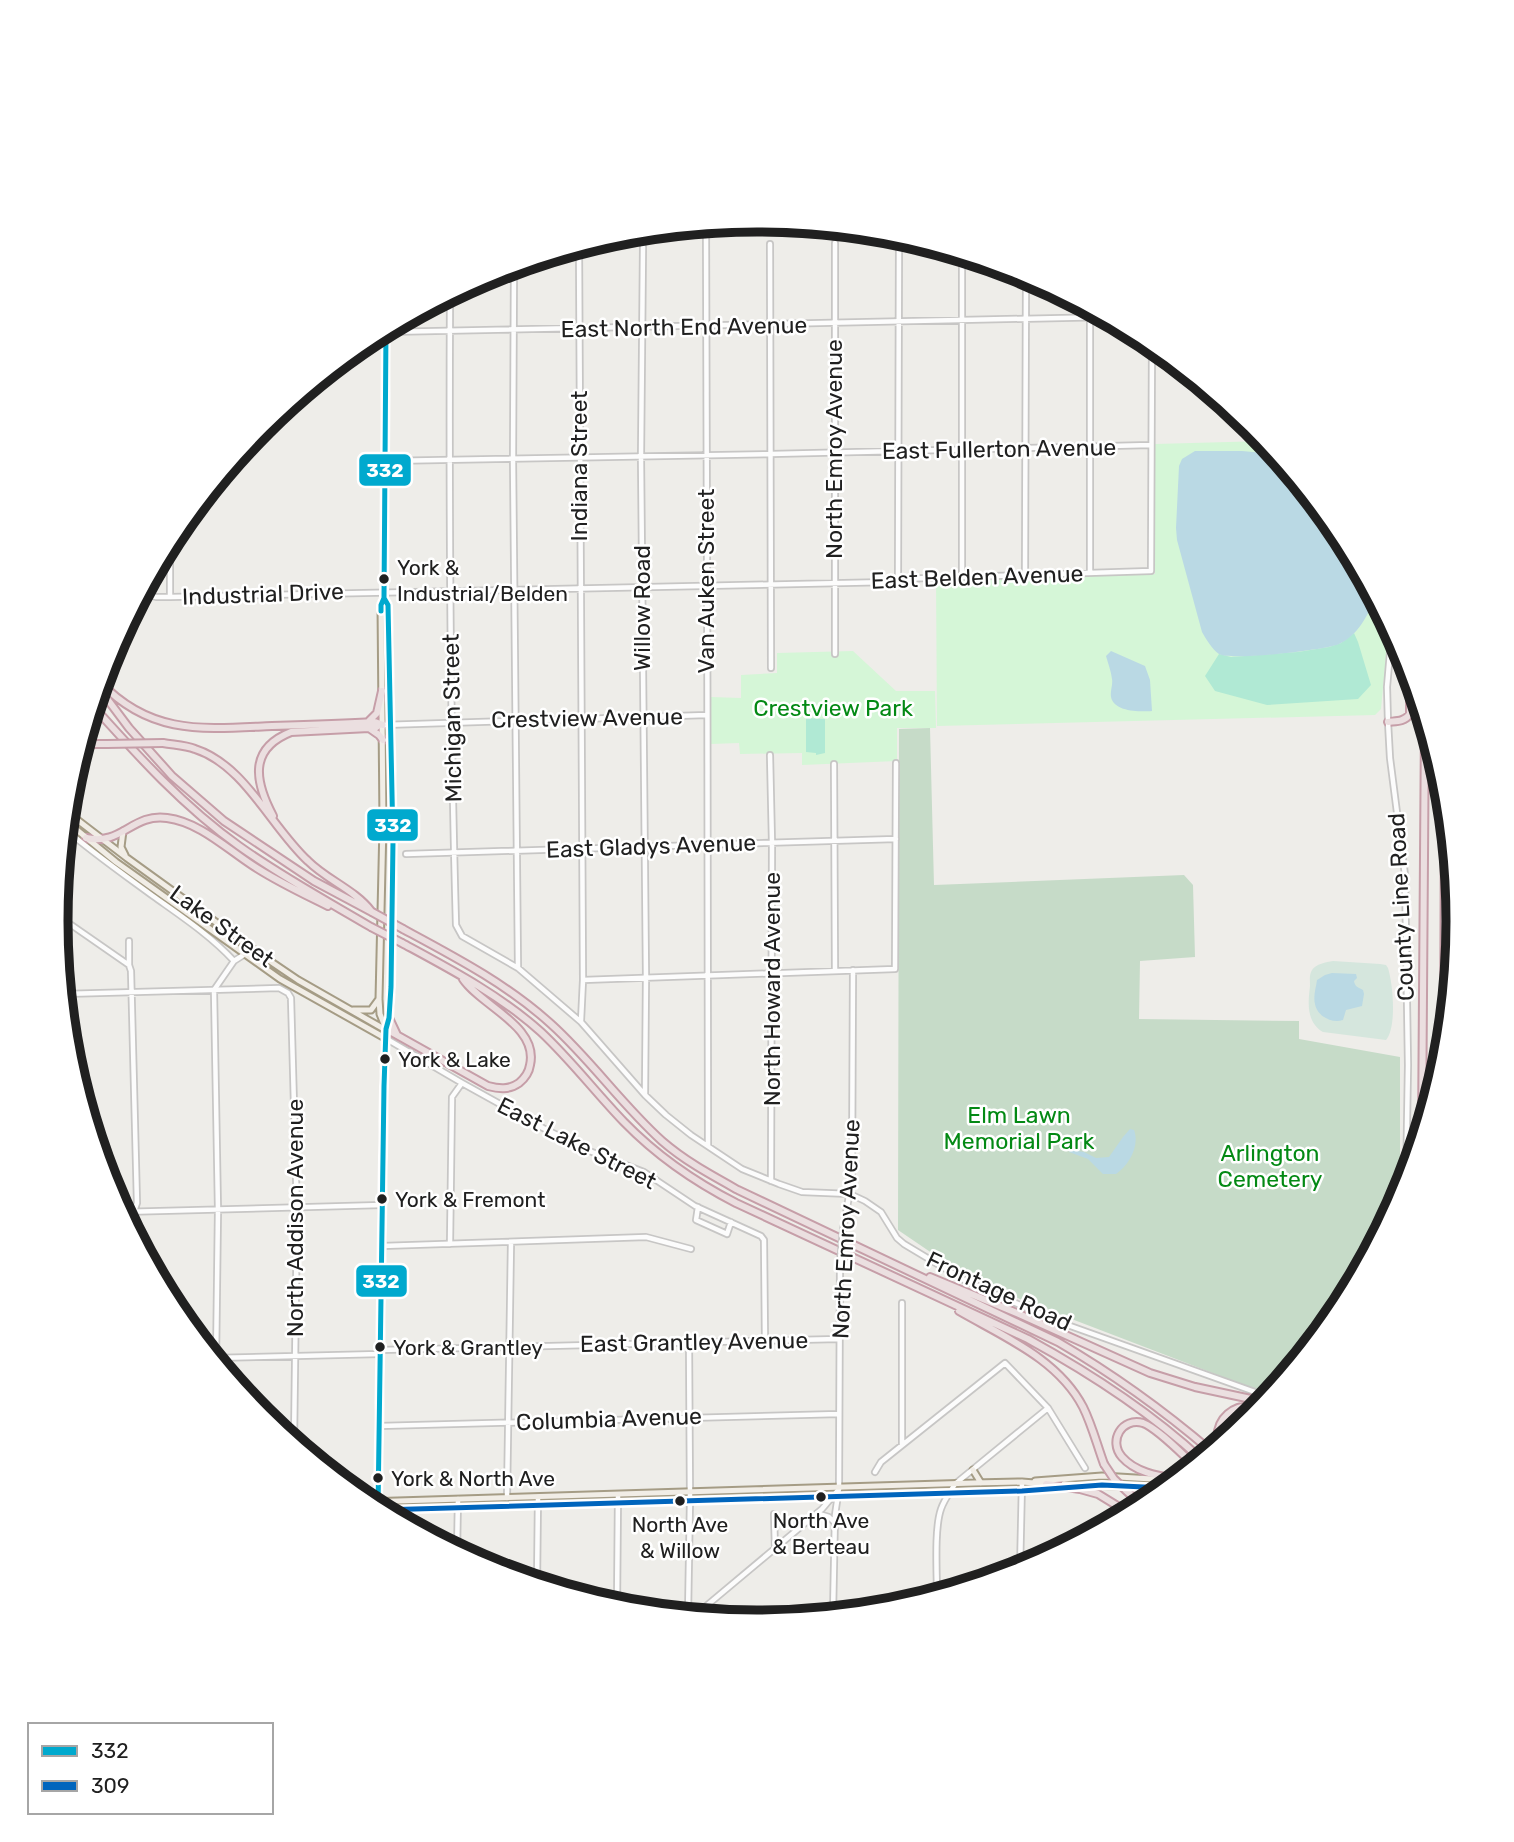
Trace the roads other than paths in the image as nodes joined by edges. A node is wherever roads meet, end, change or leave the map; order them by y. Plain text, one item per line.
1 (706, 235) edge
2 (835, 243) dead end
3 (770, 244) dead end
4 (643, 247) dead end
5 (899, 247) edge
6 (579, 256) edge
7 (962, 264) edge
8 (514, 277) edge
9 (1026, 287) edge
10 (450, 304) edge
11 (1089, 318) edge
12 (1090, 318) edge
13 (1026, 319) junction
14 (962, 321) junction
15 (898, 322) junction
16 (834, 323) junction
17 (770, 325) junction
18 (706, 326) junction
19 (642, 328) junction
20 (578, 329) junction
21 (404, 330) edge
22 (514, 330) junction
23 (450, 331) junction
24 (386, 341) edge
25 (1152, 357) edge
26 (1151, 445) junction
27 (1090, 447) junction
28 (1026, 448) junction
29 (962, 450) junction
30 (898, 451) junction
31 (835, 453) junction
32 (771, 454) junction
33 (706, 455) junction
34 (641, 457) junction
35 (579, 458) junction
36 (513, 459) junction
37 (449, 460) junction
38 (385, 461) junction
39 (170, 562) edge
40 (1090, 573) junction
41 (1025, 575) junction
42 (962, 576) junction
43 (898, 579) junction
44 (835, 582) junction
45 (771, 584) junction
46 (707, 585) junction
47 (642, 586) junction
48 (580, 588) junction
49 (514, 589) junction
50 (450, 591) junction
51 (384, 594) junction
52 (151, 596) edge
53 (170, 597) junction
54 (1390, 651) edge
55 (835, 654) dead end
56 (771, 668) dead end
57 (109, 691) edge
58 (382, 691) junction
59 (106, 697) edge
60 (1410, 703) edge
61 (101, 714) edge
62 (706, 716) junction
63 (643, 717) junction
64 (581, 719) junction
65 (516, 720) junction
66 (452, 722) junction
67 (1388, 722) junction
68 (384, 724) junction
69 (368, 726) junction
70 (383, 740) junction
71 (92, 744) edge
72 (1425, 754) edge
73 (770, 755) dead end
74 (895, 763) dead end
75 (834, 764) dead end
76 (76, 819) edge
77 (74, 828) edge
78 (123, 831) junction
79 (281, 831) junction
80 (74, 836) edge
81 (86, 838) junction
82 (896, 839) junction
83 (103, 840) junction
84 (835, 841) junction
85 (772, 843) junction
86 (708, 845) junction
87 (645, 847) junction
88 (582, 849) junction
89 (517, 850) junction
90 (454, 853) junction
91 (406, 854) dead end
92 (127, 858) junction
93 (1445, 890) edge
94 (372, 912) junction
95 (68, 923) edge
96 (371, 927) junction
97 (458, 931) joint
98 (129, 941) dead end
99 (245, 954) junction
100 (1444, 957) edge
101 (234, 961) junction
102 (129, 965) junction
103 (518, 968) junction
104 (852, 970) junction
105 (835, 971) junction
106 (772, 973) junction
107 (460, 974) junction
108 (709, 975) junction
109 (646, 977) junction
110 (583, 979) junction
111 (214, 990) junction
112 (132, 992) junction
113 (72, 994) edge
114 (379, 999) junction
115 (347, 1008) junction
116 (389, 1018) junction
117 (581, 1022) junction
118 (386, 1034) junction
119 (398, 1037) junction
120 (462, 1083) junction
121 (645, 1095) junction
122 (1422, 1098) edge
123 (708, 1146) junction
124 (1407, 1148) edge
125 (771, 1181) junction
126 (850, 1194) junction
127 (382, 1205) junction
128 (297, 1207) junction
129 (698, 1207) junction
130 (218, 1209) junction
131 (134, 1212) joint
132 (731, 1222) junction
133 (511, 1242) junction
134 (450, 1244) junction
135 (382, 1246) junction
136 (855, 1246) junction
137 (691, 1249) dead end
138 (927, 1293) junction
139 (902, 1303) dead end
140 (765, 1339) junction
141 (839, 1339) junction
142 (689, 1342) junction
143 (215, 1345) edge
144 (509, 1347) junction
145 (380, 1352) junction
146 (295, 1356) junction
147 (226, 1359) edge
148 (1258, 1393) edge
149 (1253, 1399) edge
150 (1245, 1407) edge
151 (1048, 1408) junction
152 (839, 1414) junction
153 (689, 1417) junction
154 (508, 1422) junction
155 (379, 1426) junction
156 (294, 1431) edge
157 (1219, 1432) edge
158 (1203, 1445) edge
159 (902, 1446) junction
160 (1194, 1453) edge
161 (1186, 1459) edge
162 (1085, 1468) dead end
163 (974, 1470) junction
164 (875, 1472) dead end
165 (1163, 1477) edge
166 (1160, 1479) edge
167 (1022, 1482) junction
168 (981, 1483) junction
169 (955, 1484) junction
170 (1046, 1484) junction
171 (1149, 1487) edge
172 (839, 1488) junction
173 (690, 1493) junction
174 (618, 1495) junction
175 (378, 1496) edge
176 (538, 1497) junction
177 (507, 1498) junction
178 (1134, 1498) edge
179 (458, 1499) junction
180 (386, 1501) edge
181 (1118, 1507) edge
182 (774, 1514) dead end
183 (815, 1516) junction
184 (835, 1524) junction
185 (457, 1541) edge
186 (775, 1550) junction
187 (1020, 1557) edge
188 (537, 1573) edge
189 (937, 1585) edge
190 (617, 1596) edge
191 (833, 1605) edge
192 (688, 1606) edge
193 (705, 1607) edge

1 - 18 street, Van Auken Street
2 - 16 street, North Emroy Avenue
3 - 17 street
4 - 19 street, Willow Road
5 - 15 street
6 - 20 street, Indiana Street
7 - 14 street
8 - 22 street
9 - 13 street
10 - 23 street, Michigan Street
11 - 13 street, East North End Avenue
12 - 27 street
13 - 14 street, East North End Avenue
13 - 28 street
14 - 15 street, East North End Avenue
14 - 29 street
15 - 16 street, East North End Avenue
15 - 30 street
16 - 17 street, East North End Avenue
16 - 31 street, North Emroy Avenue
17 - 18 street, East North End Avenue
17 - 32 street
18 - 19 street, East North End Avenue
18 - 33 street, Van Auken Street
19 - 20 street, East North End Avenue
19 - 34 street, Willow Road
20 - 22 street, East North End Avenue
20 - 35 street, Indiana Street
21 - 23 street, East North End Avenue
22 - 23 street, East North End Avenue
22 - 36 street
23 - 37 street, Michigan Street
24 - 38 main road
25 - 26 street
26 - 27 street, East Fullerton Avenue
26 - 40 street, East Belden Avenue
27 - 28 street, East Fullerton Avenue
27 - 40 street
28 - 29 street, East Fullerton Avenue
28 - 41 street
29 - 30 street, East Fullerton Avenue
29 - 42 street
30 - 31 street, East Fullerton Avenue
30 - 43 street
31 - 32 street, East Fullerton Avenue
31 - 44 street, North Emroy Avenue
32 - 33 street, East Fullerton Avenue
32 - 45 street
33 - 34 street, East Fullerton Avenue
33 - 46 street, Van Auken Street
34 - 35 street, East Fullerton Avenue
34 - 47 street, Willow Road
35 - 36 street, East Fullerton Avenue
35 - 48 street, Indiana Street
36 - 37 street, East Fullerton Avenue
36 - 49 street
37 - 38 street, East Fullerton Avenue
37 - 50 street, Michigan Street
38 - 51 main road
39 - 53 street
40 - 41 street, East Belden Avenue
41 - 42 street, East Belden Avenue
42 - 43 street, East Belden Avenue
43 - 44 street, East Belden Avenue
44 - 45 street, East Belden Avenue
44 - 55 street, North Emroy Avenue
45 - 46 street, East Belden Avenue
45 - 56 street
46 - 47 street, East Belden Avenue
46 - 62 street, Van Auken Street
47 - 48 street, East Belden Avenue
47 - 63 street, Willow Road
48 - 49 street, East Belden Avenue
48 - 64 street, Indiana Street
49 - 50 street, East Belden Avenue
49 - 65 street
50 - 51 street, East Belden Avenue
50 - 66 street, Michigan Street
51 - 53 street, Industrial Drive
51 - 58 main road
51 - 68 main road
52 - 53 street, Industrial Drive
54 - 67 street, County Line Road
57 - 69 highway
58 - 68 main road
58 - 69 highway
59 - 94 highway
60 - 67 highway
61 - 96 highway
62 - 63 street, Crestview Avenue
62 - 86 street, Van Auken Street
63 - 64 street, Crestview Avenue
63 - 87 street, Willow Road
64 - 65 street, Crestview Avenue
64 - 88 street, Indiana Street
65 - 66 street, Crestview Avenue
65 - 89 street
66 - 68 street, Crestview Avenue
66 - 90 street, Michigan Street
67 - 124 street, County Line Road
68 - 69 highway
68 - 70 main road
68 - 116 main road
69 - 70 highway
69 - 79 highway
70 - 114 main road
71 - 79 highway, bridge
72 - 122 highway
73 - 85 street, North Howard Avenue
74 - 82 street
75 - 84 street
76 - 83 main road, Lake Street
77 - 81 main road, Lake Street
78 - 83 highway
78 - 92 main road
78 - 96 highway
79 - 94 highway
80 - 101 street
81 - 83 highway
81 - 99 main road, Lake Street
82 - 84 street, East Gladys Avenue
82 - 104 street
83 - 92 main road, Lake Street
84 - 85 street, East Gladys Avenue
84 - 105 street
85 - 86 street, East Gladys Avenue
85 - 106 street, North Howard Avenue
86 - 87 street, East Gladys Avenue
86 - 108 street, Van Auken Street
87 - 88 street, East Gladys Avenue
87 - 109 street, Willow Road
88 - 89 street, East Gladys Avenue
88 - 110 street, Indiana Street
89 - 90 street, East Gladys Avenue
89 - 103 street
90 - 91 street, East Gladys Avenue
90 - 97 street, Michigan Street
92 - 115 main road, Lake Street
93 - 100 highway
94 - 136 highway, bridge
95 - 102 street
96 - 107 highway, bridge
97 - 103 street, Frontage Road
98 - 102 street
99 - 101 street
99 - 118 main road, Lake Street
101 - 111 street
102 - 112 street
103 - 117 street, Frontage Road
104 - 105 street
104 - 126 street, North Emroy Avenue
105 - 106 street
106 - 108 street
106 - 125 street, North Howard Avenue
107 - 119 highway
107 - 138 highway
108 - 109 street
108 - 123 street, Van Auken Street
109 - 110 street
109 - 121 street, Willow Road
110 - 117 street, Indiana Street
111 - 112 street
111 - 128 street, North Addison Avenue
111 - 130 street
112 - 113 street
112 - 131 street
114 - 115 main road
114 - 118 main road
115 - 118 main road, Lake Street
116 - 118 main road
116 - 119 highway
117 - 121 street, Frontage Road
118 - 119 highway
118 - 120 street, East Lake Street
118 - 127 main road
120 - 129 street, East Lake Street
120 - 134 street
121 - 123 street, Frontage Road
123 - 125 street, Frontage Road
125 - 126 street, Frontage Road
126 - 141 street, North Emroy Avenue, bridge
126 - 148 street, Frontage Road
127 - 128 street
127 - 135 main road
128 - 130 street
128 - 146 street, North Addison Avenue
129 - 132 street, East Lake Street
129 - 132 street
130 - 131 street
130 - 143 street
132 - 140 street, East Lake Street
133 - 134 street
133 - 137 street
133 - 144 street
134 - 135 street
135 - 145 main road
136 - 149 highway
136 - 158 highway
138 - 160 highway
138 - 178 highway, bridge
139 - 159 street
140 - 141 street, East Grantley Avenue
140 - 142 street, East Grantley Avenue
141 - 152 street, North Emroy Avenue
142 - 144 street, East Grantley Avenue
142 - 153 street
144 - 145 street, East Grantley Avenue
144 - 154 street
145 - 146 street, East Grantley Avenue
145 - 155 main road
146 - 147 street, East Grantley Avenue
146 - 156 street, North Addison Avenue
150 - 157 highway
151 - 159 street
151 - 162 street
151 - 163 street
152 - 153 street, Columbia Avenue
152 - 172 street, North Emroy Avenue
153 - 154 street, Columbia Avenue
153 - 173 street
154 - 155 street, Columbia Avenue
154 - 177 street
155 - 175 main road
159 - 164 street
161 - 165 highway
163 - 168 main road
163 - 169 street
166 - 167 main road
167 - 168 main road
167 - 170 main road
167 - 187 street
168 - 169 main road
169 - 172 main road
169 - 189 street
170 - 171 main road
170 - 181 highway
172 - 173 main road
172 - 183 street
172 - 184 street, North Emroy Avenue
173 - 174 main road
173 - 192 street
174 - 176 main road
174 - 190 street
176 - 177 main road
176 - 188 street
177 - 179 main road
179 - 180 main road
179 - 185 street
182 - 186 street
183 - 184 street
183 - 186 street
184 - 191 street, North Emroy Avenue
186 - 193 street

